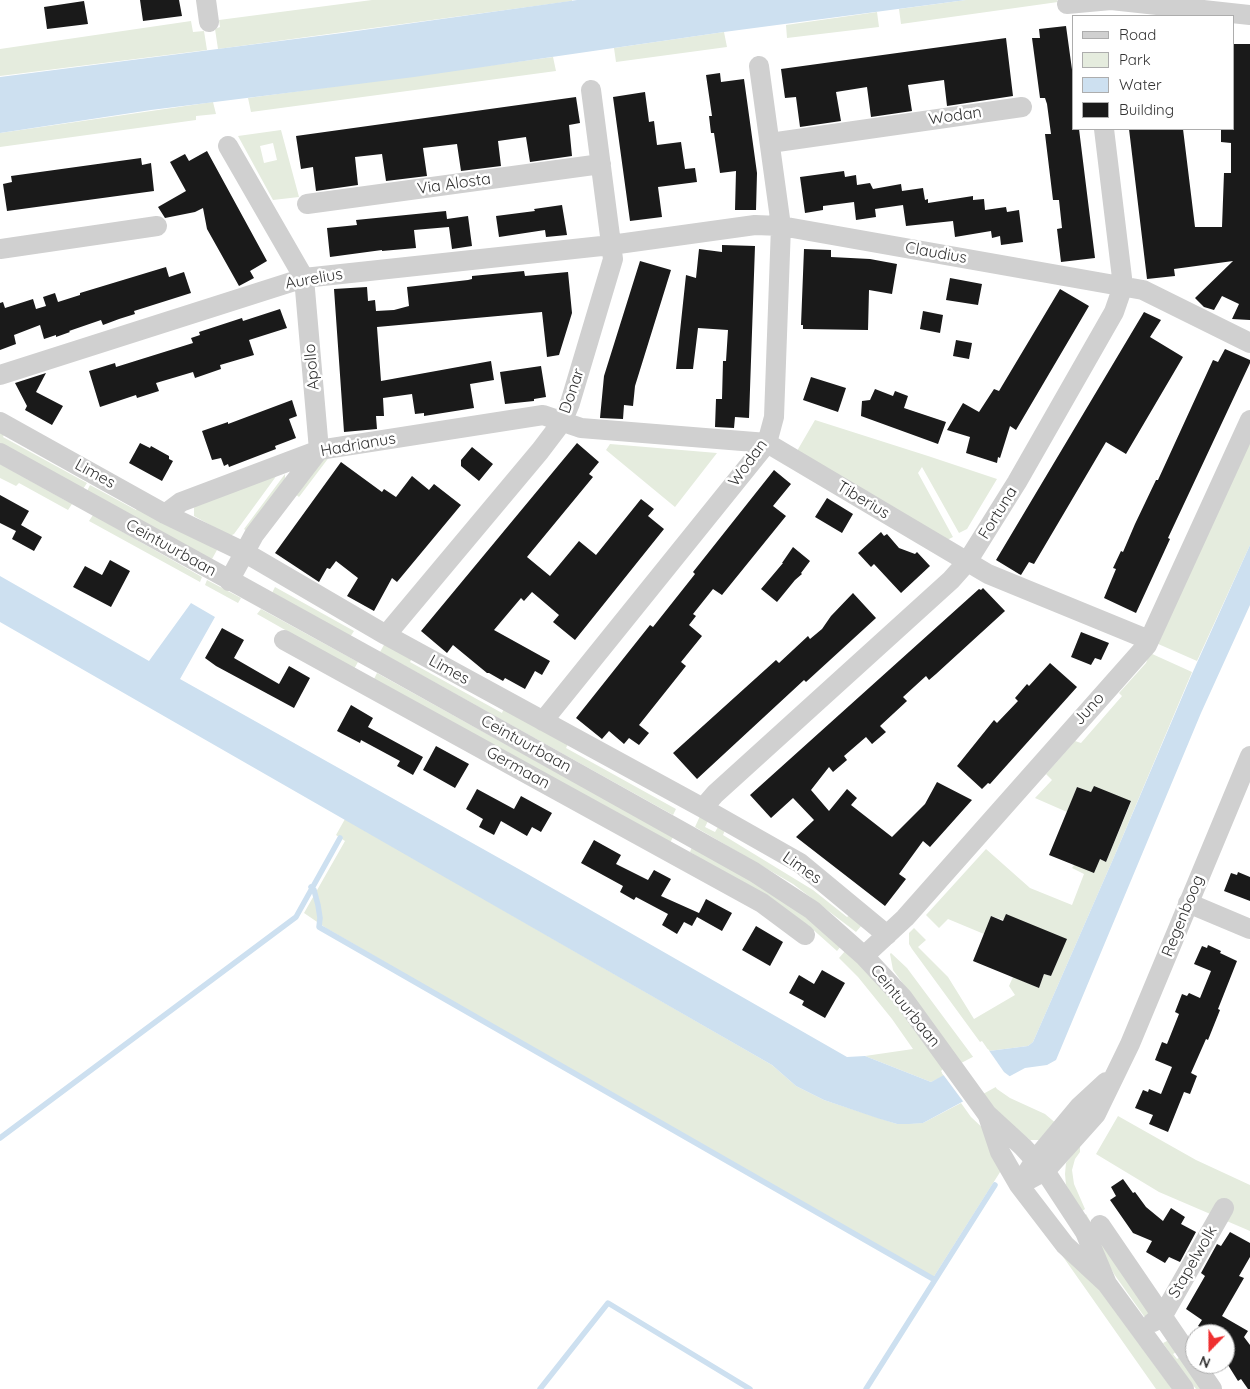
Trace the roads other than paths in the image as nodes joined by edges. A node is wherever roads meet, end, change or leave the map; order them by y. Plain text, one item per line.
1 (206, 0) edge
2 (1068, 4) dead end
3 (1090, 9) edge
4 (1250, 15) edge
5 (209, 22) dead end
6 (759, 66) dead end
7 (591, 90) dead end
8 (1022, 107) dead end
9 (1104, 130) edge
10 (770, 142) junction
11 (228, 146) dead end
12 (601, 164) junction
13 (307, 204) dead end
14 (157, 226) dead end
15 (781, 226) junction
16 (611, 245) junction
17 (0, 248) edge
18 (304, 278) junction
19 (1123, 286) junction
20 (1250, 343) edge
21 (0, 375) edge
22 (1250, 420) edge
23 (0, 422) edge
24 (562, 422) junction
25 (766, 443) junction
26 (319, 450) junction
27 (0, 453) edge
28 (165, 514) junction
29 (244, 552) junction
30 (967, 562) junction
31 (229, 581) junction
32 (386, 635) junction
33 (284, 640) dead end
34 (1149, 640) junction
35 (373, 659) junction
36 (360, 682) junction
37 (543, 721) junction
38 (1250, 756) edge
39 (703, 808) junction
40 (688, 835) junction
41 (676, 855) junction
42 (1188, 903) junction
43 (1250, 928) edge
44 (805, 935) dead end
45 (887, 935) junction
46 (864, 956) junction
47 (984, 1109) junction
48 (1040, 1166) junction
49 (1019, 1185) junction
50 (1224, 1208) dead end
51 (1100, 1225) dead end
52 (1107, 1284) junction
53 (1162, 1317) junction
54 (1140, 1330) junction
55 (1184, 1389) edge
56 (1212, 1389) edge

1 - 5 street
2 - 3 street
3 - 4 street
6 - 10 street, Wodan
7 - 12 street, Donar
8 - 10 street, Wodan
9 - 19 street, Fortuna
10 - 15 street, Wodan
11 - 18 street, Apollo
12 - 13 street, Via Alosta
12 - 16 street, Donar
14 - 17 street
15 - 16 street, Claudius
15 - 19 street, Claudius
15 - 25 street, Wodan
16 - 18 street, Aurelius
16 - 24 street, Donar
18 - 21 street, Aurelius
18 - 26 street, Apollo
19 - 20 street, Claudius
19 - 30 street, Fortuna
22 - 34 street, Juno
23 - 28 street, Limes
24 - 25 street, Tiberius
24 - 26 street, Hadrianus
24 - 32 street, Donar
25 - 30 street, Tiberius
25 - 37 street, Wodan
26 - 28 street, Hadrianus
26 - 29 street
27 - 31 street, Ceintuurbaan
28 - 29 street, Limes
29 - 31 street
29 - 32 street, Limes
30 - 34 street, Tiberius
30 - 39 street, Fortuna
31 - 35 street, Ceintuurbaan
32 - 37 street, Limes
33 - 36 street, Germaan
34 - 45 street, Juno
35 - 36 street
35 - 40 street, Ceintuurbaan
36 - 41 street, Germaan
37 - 39 street, Limes
38 - 42 street, Regenboog
39 - 45 street, Limes
40 - 41 street
40 - 46 street, Ceintuurbaan
41 - 44 street, Germaan
42 - 43 street
42 - 48 street, Regenboog
45 - 46 street, Juno
46 - 47 street, Ceintuurbaan
47 - 48 street, Ceintuurbaan
47 - 49 street, Ceintuurbaan
48 - 49 street, Regenboog
48 - 52 street, Ceintuurbaan
49 - 52 street, Ceintuurbaan
50 - 53 street, Stapelwolk
51 - 53 street, Stapelwolk
52 - 54 street, Ceintuurbaan
53 - 54 street, Stapelwolk
53 - 56 street, Stapelwolk
54 - 55 street, Ceintuurbaan

